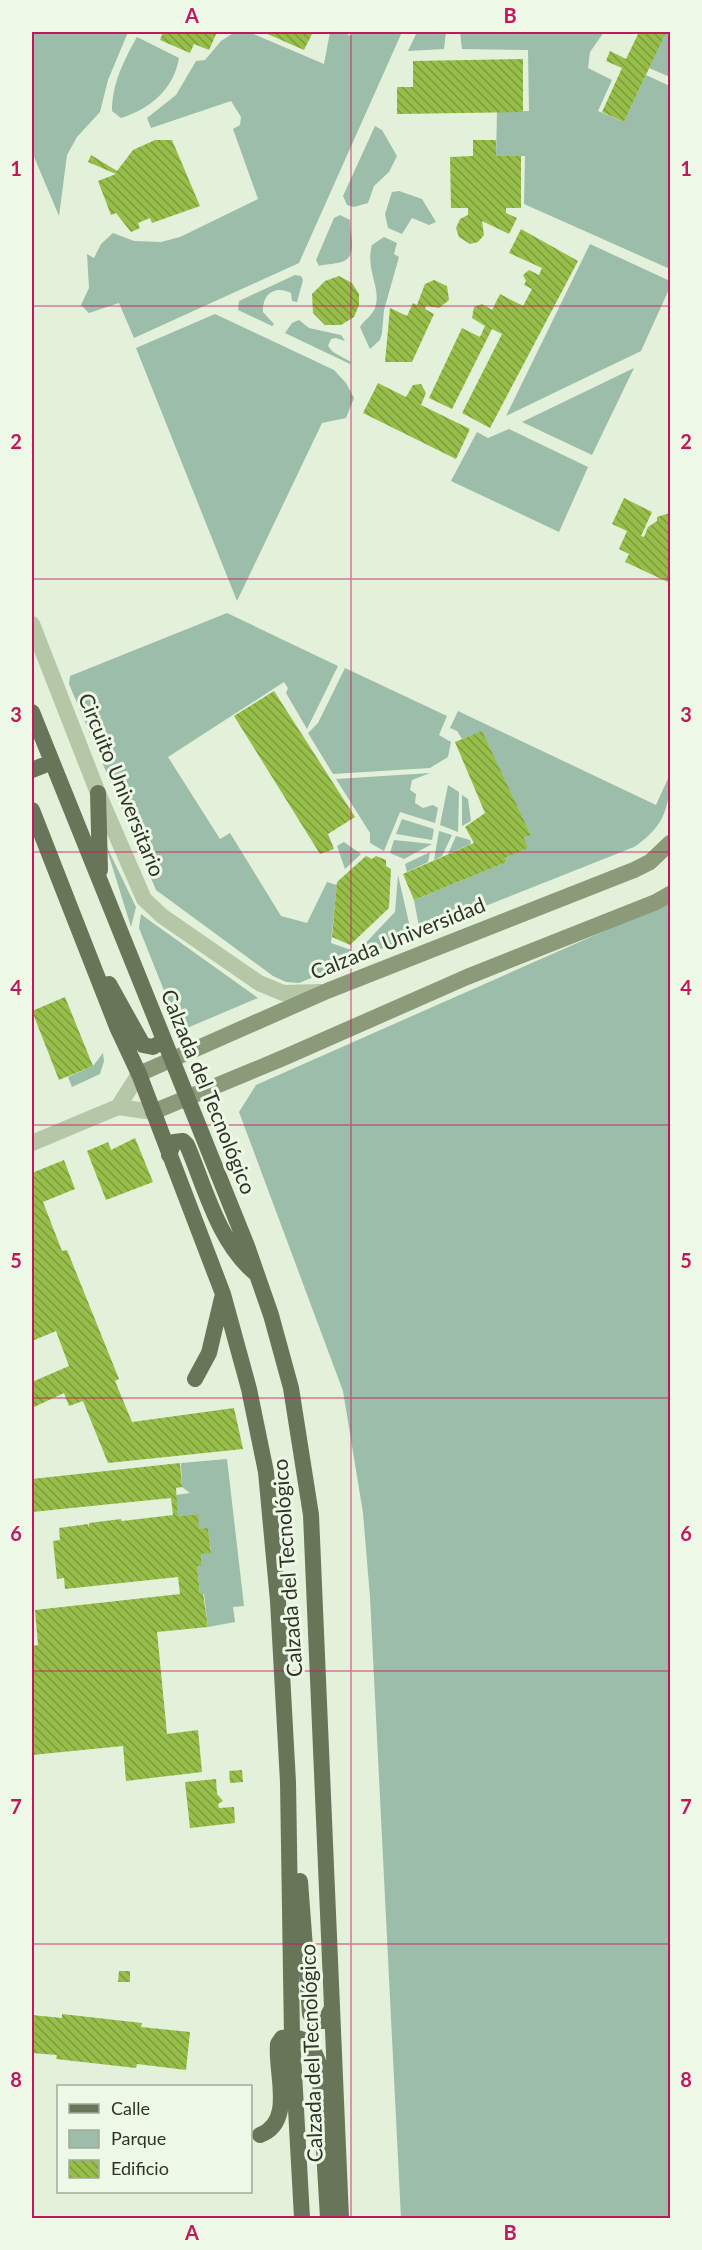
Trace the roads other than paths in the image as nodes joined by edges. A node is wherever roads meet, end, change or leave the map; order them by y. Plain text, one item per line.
1 (32, 624) edge
2 (32, 712) edge
3 (52, 762) junction
4 (32, 770) edge
5 (99, 793) junction
6 (32, 810) edge
7 (670, 843) edge
8 (100, 880) junction
9 (670, 894) edge
10 (98, 979) junction
11 (327, 991) junction
12 (163, 1041) junction
13 (170, 1060) junction
14 (139, 1074) junction
15 (186, 1099) junction
16 (118, 1107) junction
17 (153, 1112) junction
18 (32, 1143) edge
19 (169, 1155) junction
20 (257, 1275) junction
21 (223, 1294) junction
22 (195, 1379) dead end
23 (290, 1815) junction
24 (332, 2008) junction
25 (292, 2036) junction
26 (261, 2135) dead end
27 (302, 2218) edge
28 (328, 2218) edge
29 (341, 2218) edge

1 - 5 street, Circuito Universitario
2 - 3 main road, Calzada del Tecnológico
3 - 4 main road
3 - 8 main road, Calzada del Tecnológico
5 - 8 main road
5 - 11 street, Circuito Universitario
6 - 10 main road, Calzada del Tecnológico
7 - 11 main road, Calzada Universidad
8 - 12 main road, Calzada del Tecnológico
9 - 15 main road
10 - 12 main road
10 - 14 main road, Calzada del Tecnológico
11 - 13 main road, Calzada Universidad
12 - 13 main road, Calzada del Tecnológico
13 - 14 main road, Calzada Universidad
13 - 15 main road, Calzada del Tecnológico
14 - 16 street
14 - 17 main road, Calzada del Tecnológico
15 - 17 main road
15 - 20 main road, Calzada del Tecnológico
16 - 17 street
16 - 18 street
17 - 19 main road, Calzada del Tecnológico
19 - 20 main road
19 - 21 main road, Calzada del Tecnológico
20 - 24 main road, Calzada del Tecnológico
21 - 22 main road
21 - 23 main road, Calzada del Tecnológico
23 - 24 main road
23 - 25 main road, Calzada del Tecnológico
24 - 29 main road, Calzada del Tecnológico
25 - 26 main road
25 - 27 main road, Calzada del Tecnológico
25 - 28 main road

